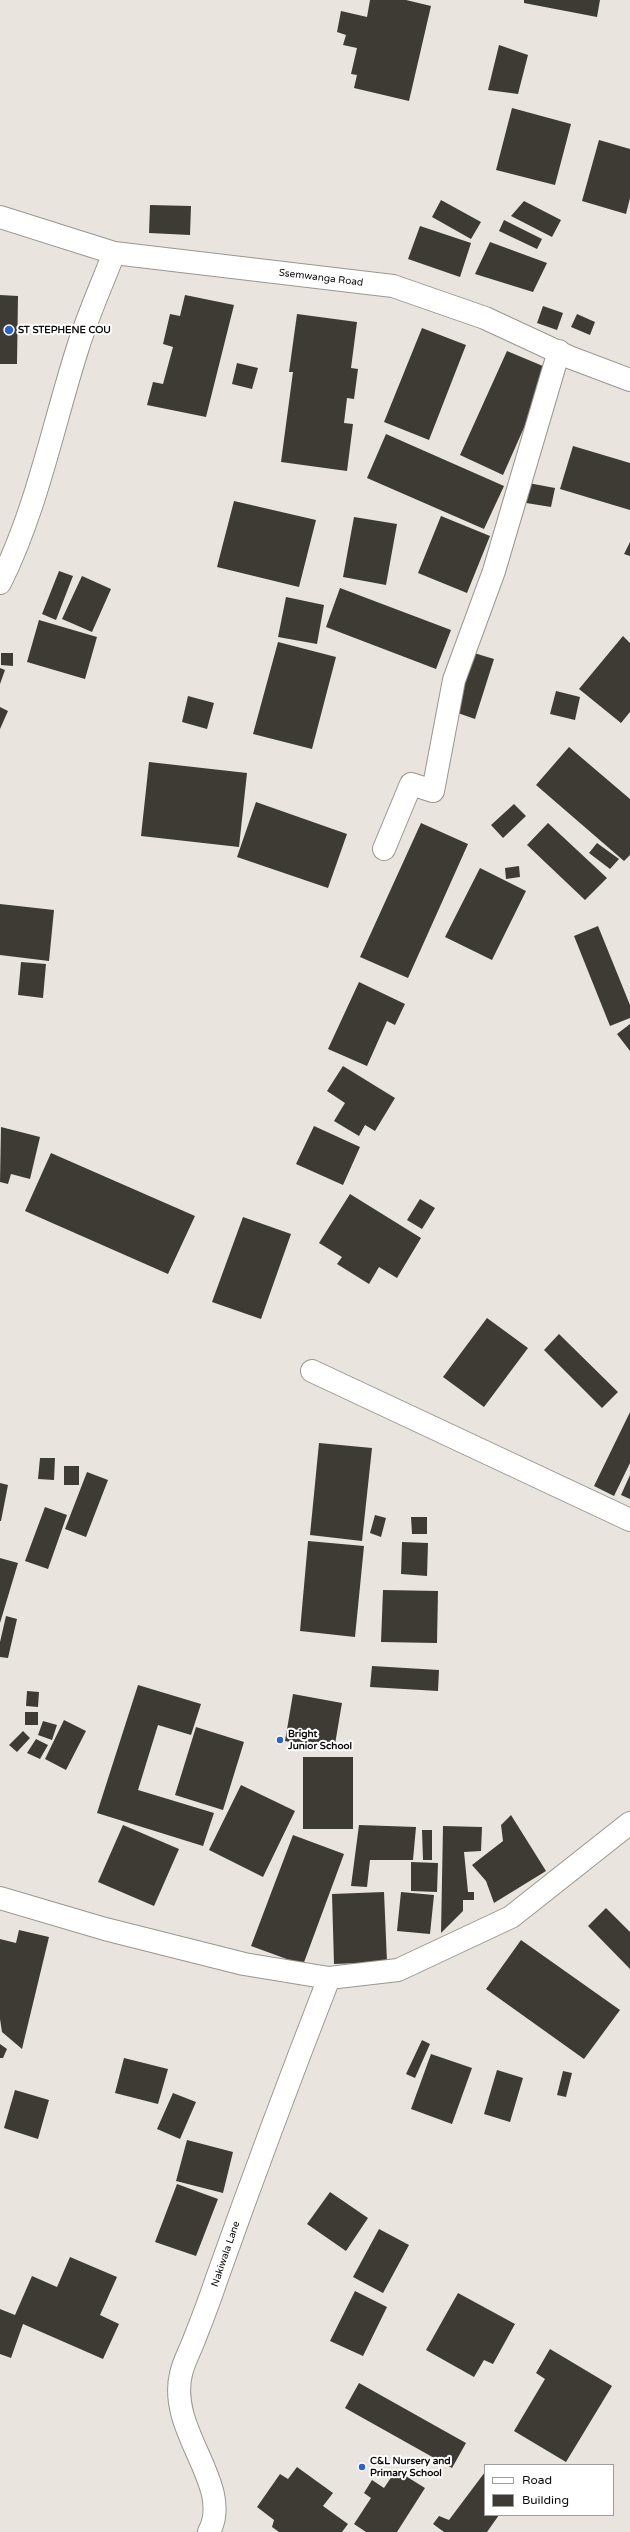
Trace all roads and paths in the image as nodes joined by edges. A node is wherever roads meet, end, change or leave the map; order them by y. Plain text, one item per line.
1 (0, 217) edge
2 (114, 253) junction
3 (560, 350) junction
4 (630, 380) edge
5 (0, 583) edge
6 (384, 849) dead end
7 (312, 1370) dead end
8 (630, 1520) edge
9 (630, 1823) edge
10 (0, 1898) edge
11 (329, 1978) junction
12 (209, 2532) edge

1 - 2 street, Ssemwanga Road
2 - 3 street, Ssemwanga Road
2 - 5 street
3 - 4 street, Ssemwanga Road
3 - 6 street
7 - 8 street
9 - 11 street
10 - 11 street
11 - 12 street, Nakiwala Lane

